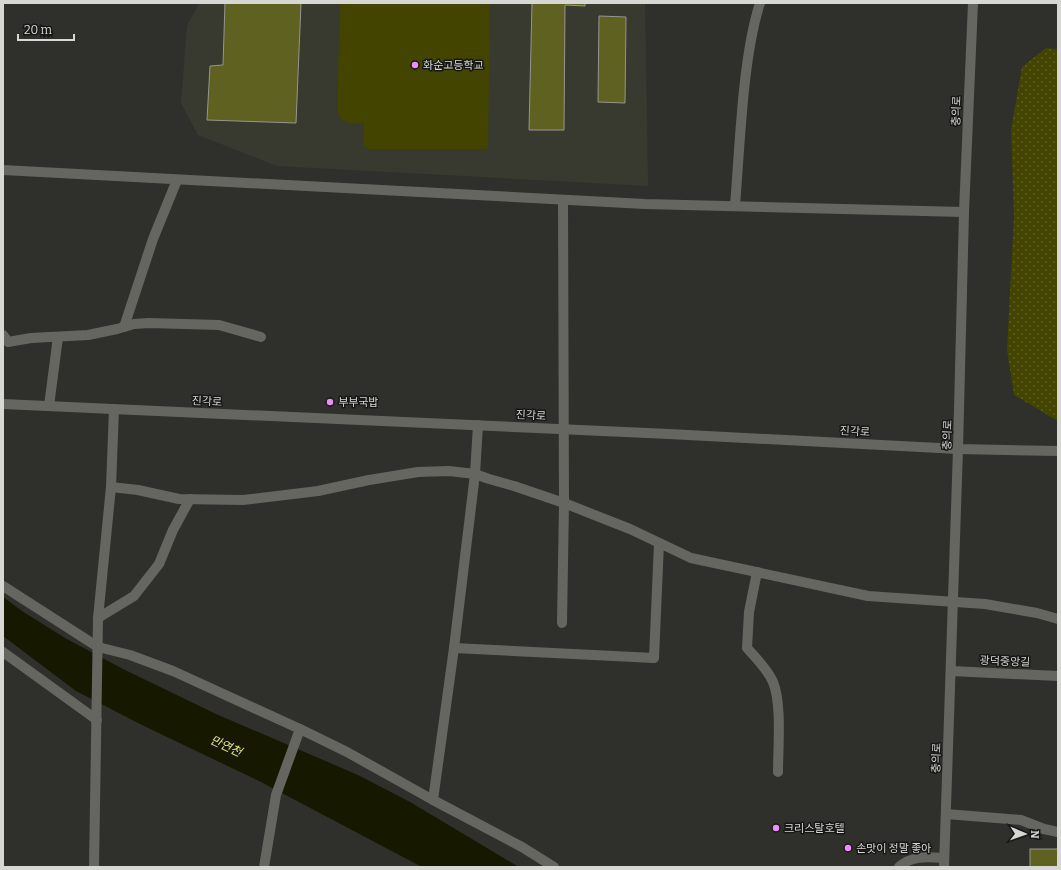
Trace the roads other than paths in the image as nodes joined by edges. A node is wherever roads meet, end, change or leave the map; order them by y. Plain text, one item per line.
1 (760, 3) edge
2 (973, 3) edge
3 (3, 170) edge
4 (177, 180) junction
5 (563, 200) junction
6 (735, 206) junction
7 (964, 212) junction
8 (124, 327) junction
9 (3, 335) edge
10 (58, 336) junction
11 (261, 338) dead end
12 (3, 404) edge
13 (50, 406) junction
14 (114, 409) junction
15 (478, 425) junction
16 (563, 429) junction
17 (958, 449) junction
18 (1058, 451) edge
19 (475, 474) junction
20 (111, 487) junction
21 (190, 499) junction
22 (564, 503) junction
23 (659, 543) junction
24 (757, 572) junction
25 (3, 586) edge
26 (953, 601) junction
27 (98, 618) junction
28 (1058, 618) edge
29 (562, 623) dead end
30 (98, 648) junction
31 (454, 648) junction
32 (3, 652) edge
33 (951, 671) junction
34 (1058, 676) edge
35 (97, 720) junction
36 (300, 729) junction
37 (778, 772) dead end
38 (433, 800) junction
39 (946, 814) junction
40 (1058, 832) edge
41 (944, 862) edge
42 (94, 867) edge
43 (264, 867) edge
44 (554, 867) edge
45 (899, 867) edge

1 - 6 street
2 - 7 street, 충의로
3 - 4 street
4 - 5 street
4 - 8 street
5 - 6 street
5 - 16 street
6 - 7 street
7 - 17 street, 충의로
8 - 10 street
8 - 11 street
9 - 10 street
10 - 13 street
12 - 13 street, 진각로
13 - 14 street, 진각로
14 - 15 street, 진각로
14 - 20 street
15 - 16 street, 진각로
15 - 19 street
16 - 17 street, 진각로
16 - 22 street
17 - 18 street, 진각로
17 - 26 street, 충의로
19 - 21 street
19 - 22 street
19 - 31 street
20 - 21 street
20 - 27 street
21 - 27 street
22 - 23 street
22 - 29 street
23 - 24 street
23 - 31 street
24 - 26 street
24 - 37 street
25 - 30 street
26 - 28 street
26 - 33 street, 충의로
27 - 30 street
30 - 35 street
30 - 36 street
31 - 38 street
32 - 35 street
33 - 34 street, 광덕중앙길
33 - 39 street, 충의로
35 - 42 street
36 - 38 street
36 - 43 street
38 - 44 street
39 - 40 street
39 - 41 street, 충의로
41 - 45 street

